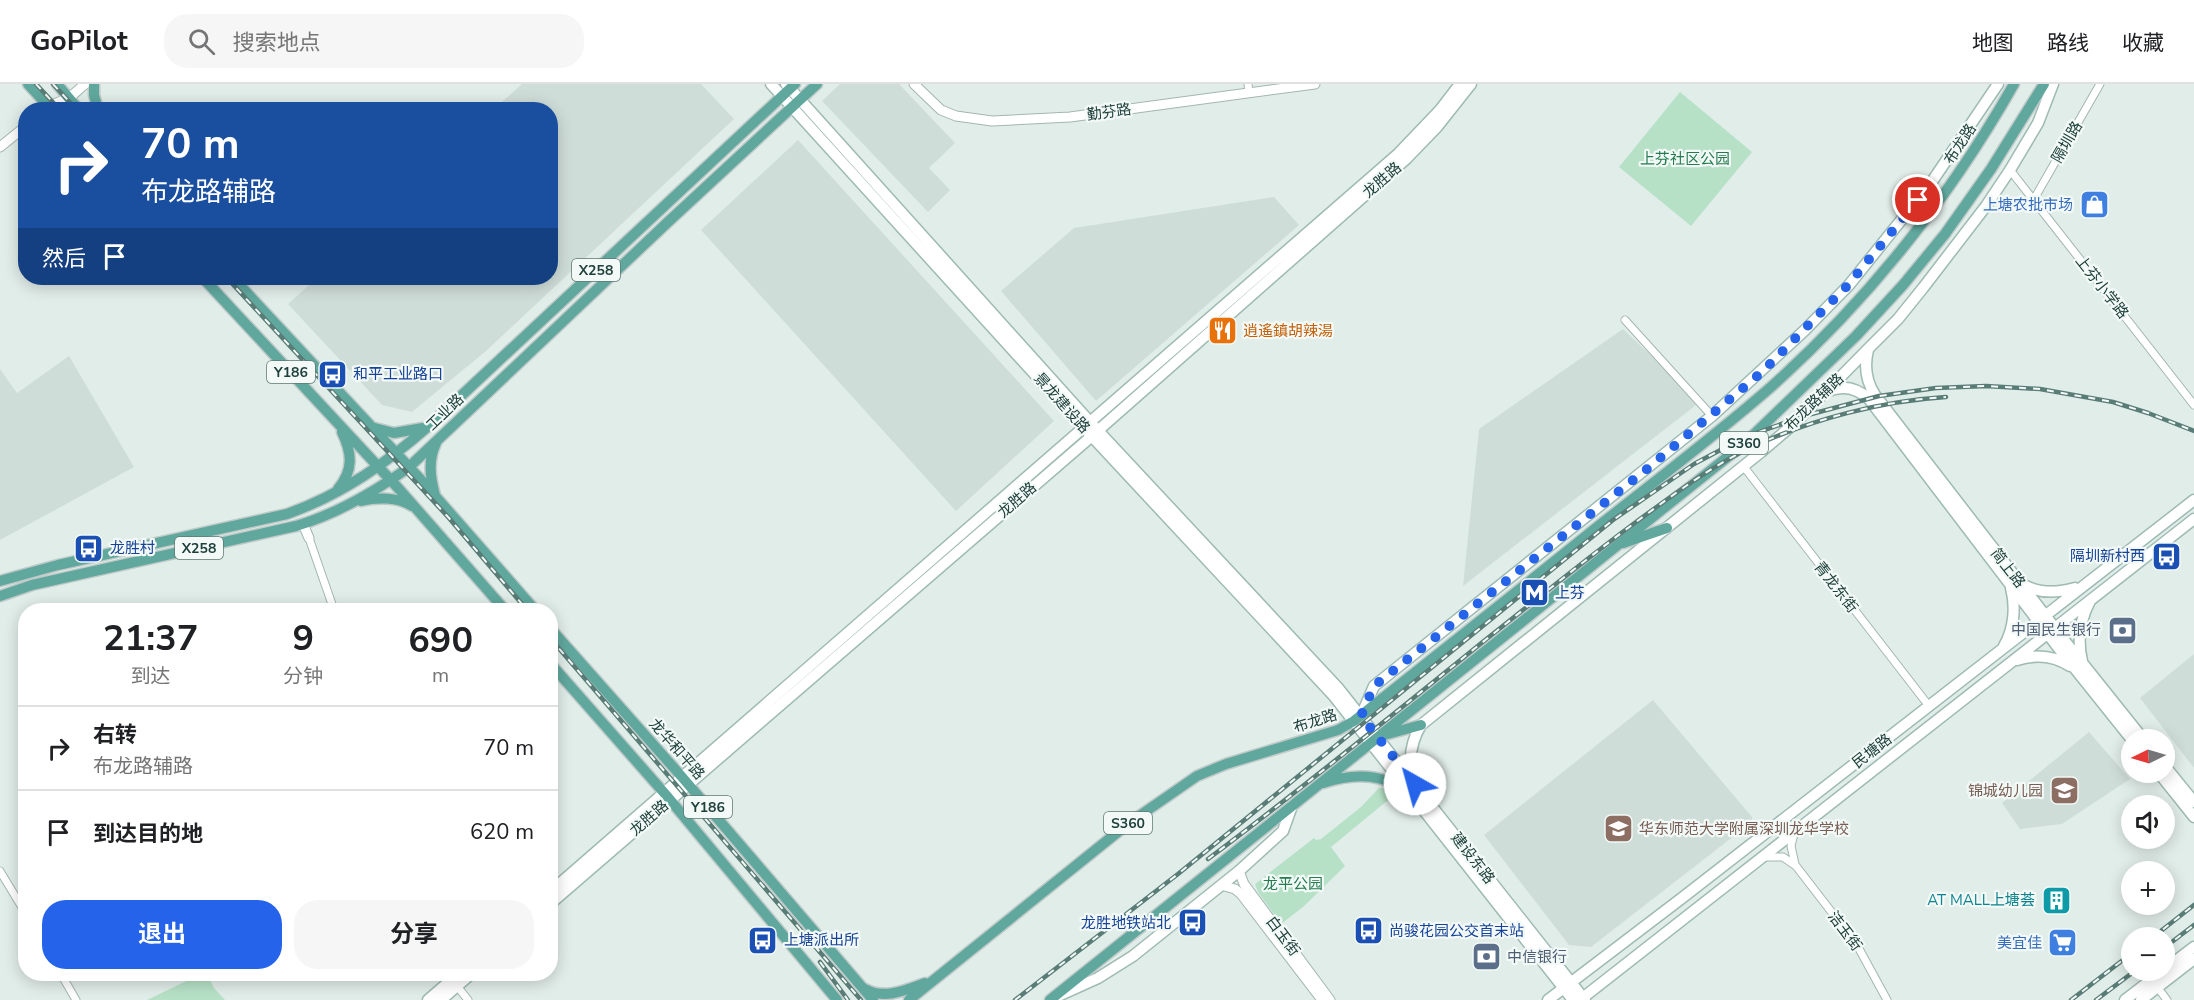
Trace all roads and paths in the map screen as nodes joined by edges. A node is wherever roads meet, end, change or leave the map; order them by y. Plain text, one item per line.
1 (27, 84) edge
2 (85, 84) edge
3 (94, 84) edge
4 (771, 84) edge
5 (817, 84) edge
6 (914, 84) edge
7 (1315, 84) edge
8 (1460, 84) edge
9 (1471, 84) edge
10 (1998, 84) edge
11 (2014, 84) edge
12 (2044, 84) edge
13 (2053, 84) edge
14 (2100, 84) edge
15 (788, 88) edge
16 (64, 89) edge
17 (1249, 89) edge
18 (44, 102) edge
19 (54, 102) edge
20 (74, 102) edge
21 (96, 102) edge
22 (796, 103) junction
23 (18, 132) edge
24 (0, 147) edge
25 (2010, 170) junction
26 (2034, 200) junction
27 (210, 285) edge
28 (239, 285) edge
29 (1625, 320) dead end
30 (1868, 349) junction
31 (1824, 392) junction
32 (1872, 397) junction
33 (2194, 405) edge
34 (1712, 416) junction
35 (338, 423) junction
36 (431, 424) junction
37 (370, 426) junction
38 (1091, 429) junction
39 (439, 439) junction
40 (396, 454) junction
41 (379, 467) junction
42 (1744, 467) junction
43 (408, 468) junction
44 (391, 480) junction
45 (328, 497) junction
46 (2194, 500) edge
47 (438, 501) junction
48 (352, 503) junction
49 (417, 509) junction
50 (2194, 519) edge
51 (303, 524) junction
52 (1667, 528) junction
53 (309, 538) joint
54 (1617, 545) junction
55 (0, 581) edge
56 (2013, 581) junction
57 (2084, 585) junction
58 (0, 596) edge
59 (2094, 597) junction
60 (332, 603) edge
61 (499, 603) edge
62 (529, 603) edge
63 (2041, 618) junction
64 (2051, 630) junction
65 (558, 637) edge
66 (1999, 651) junction
67 (2008, 664) junction
68 (2080, 668) junction
69 (558, 672) edge
70 (1929, 706) junction
71 (1358, 719) junction
72 (1420, 725) junction
73 (2124, 729) edge
74 (2134, 729) edge
75 (1374, 739) junction
76 (2175, 779) edge
77 (685, 781) junction
78 (2167, 783) edge
79 (1317, 785) junction
80 (1414, 790) junction
81 (667, 796) junction
82 (2194, 802) edge
83 (1292, 806) junction
84 (2194, 817) edge
85 (1798, 828) junction
86 (1757, 860) junction
87 (1796, 866) junction
88 (0, 871) edge
89 (1239, 871) junction
90 (558, 885) edge
91 (1221, 885) junction
92 (558, 897) edge
93 (18, 901) edge
94 (2194, 947) edge
95 (2194, 959) edge
96 (2175, 962) edge
97 (933, 980) junction
98 (65, 981) edge
99 (450, 981) edge
100 (463, 981) edge
101 (2155, 983) junction
102 (1568, 985) junction
103 (457, 986) junction
104 (862, 987) junction
105 (1580, 999) edge
106 (76, 1000) edge
107 (428, 1000) edge
108 (441, 1000) edge
109 (468, 1000) edge
110 (837, 1000) edge
111 (873, 1000) edge
112 (909, 1000) edge
113 (1050, 1000) edge
114 (1322, 1000) edge
115 (1330, 1000) edge
116 (1548, 1000) edge
117 (1887, 1000) edge
118 (2125, 1000) edge
119 (2141, 1000) edge
120 (2167, 1000) edge

1 - 18 main road
2 - 16 street
3 - 21 main road
4 - 15 main road, 景龙建设路
5 - 22 main road, 工业路 / X258
6 - 17 street, 勤芬路
7 - 17 street, 勤芬路
8 - 38 main road, 龙胜路
9 - 38 main road, 龙胜路
10 - 34 main road
11 - 71 main road, 布龙路 / S360
12 - 54 main road, S360
13 - 25 main road, 布龙路辅路
14 - 26 street, 隔圳路
15 - 22 main road, 景龙建设路
15 - 36 main road, 工业路 / X258
16 - 19 street
16 - 20 main road
22 - 38 main road, 景龙建设路
22 - 39 main road, 工业路 / X258
23 - 24 street
25 - 26 street, 上芬小学路
25 - 30 main road, 布龙路辅路
26 - 33 street, 上芬小学路
27 - 35 main road, Y186
28 - 37 main road, Y186
29 - 34 street
30 - 31 main road, 布龙路辅路
30 - 32 main road
31 - 32 main road
31 - 42 main road, 布龙路辅路
32 - 56 main road, 简上路
34 - 71 main road
35 - 41 main road, Y186
35 - 45 main road
36 - 37 main road
36 - 40 main road, 工业路 / X258
37 - 40 main road, Y186
38 - 71 main road, 景龙建设路
38 - 77 main road, 龙胜路
39 - 43 main road, 工业路 / X258
39 - 47 main road
40 - 41 main road, 工业路 / X258
40 - 43 main road, Y186
41 - 44 main road, Y186
41 - 45 main road, 工业路 / X258
42 - 52 main road, 布龙路辅路
42 - 70 street, 青龙东街
43 - 44 main road, 工业路 / X258
43 - 47 main road, Y186
44 - 48 main road, 工业路 / X258
44 - 49 main road, Y186
45 - 55 main road, 工业路 / X258
46 - 57 main road, 民塘路
47 - 62 main road, Y186
48 - 49 main road
48 - 51 main road, 工业路 / X258
49 - 61 main road, Y186
50 - 59 main road, 民塘路
51 - 53 street
51 - 58 main road, 工业路 / X258
52 - 54 main road
52 - 72 main road, 布龙路辅路
53 - 60 street
54 - 75 main road, S360
56 - 57 main road
56 - 63 main road, 简上路
56 - 66 main road
57 - 63 main road, 民塘路
59 - 64 main road, 民塘路
59 - 68 main road
63 - 64 main road, 简上路
63 - 66 main road, 民塘路
64 - 67 main road, 民塘路
64 - 68 main road, 简上路
65 - 77 main road, 龙华和平路 / Y186
66 - 70 main road, 民塘路
67 - 68 main road
67 - 85 main road, 民塘路
68 - 73 main road, 简上路
68 - 74 main road, 简上路
69 - 81 main road, Y186
70 - 102 main road, 民塘路
71 - 75 main road, 建设东路
71 - 97 main road, 布龙路 / S360
72 - 75 main road
72 - 80 main road
75 - 79 main road, S360
75 - 80 main road, 建设东路
76 - 82 main road
77 - 81 main road, 龙胜路
77 - 104 main road, 龙华和平路 / Y186
78 - 84 main road
79 - 80 main road
79 - 83 main road, S360
80 - 102 main road, 建设东路
81 - 90 main road, 龙胜路
81 - 92 main road, 龙胜路
81 - 110 main road, Y186
83 - 89 main road
83 - 113 main road, S360
85 - 86 main road, 民塘路
85 - 87 street
86 - 87 street
86 - 105 main road, 民塘路
87 - 117 street, 洁玉街
88 - 93 street
89 - 91 main road
89 - 115 street, 白玉街
91 - 113 main road
91 - 114 street, 白玉街
94 - 96 main road
95 - 101 main road
97 - 104 main road
97 - 112 main road, 布龙路 / S360
98 - 106 street
99 - 107 main road
100 - 103 main road
101 - 118 main road
101 - 119 main road
101 - 120 street
102 - 105 main road, 建设东路
102 - 116 main road, 民塘路
103 - 108 main road
103 - 109 street
104 - 111 main road, 龙华和平路 / Y186

